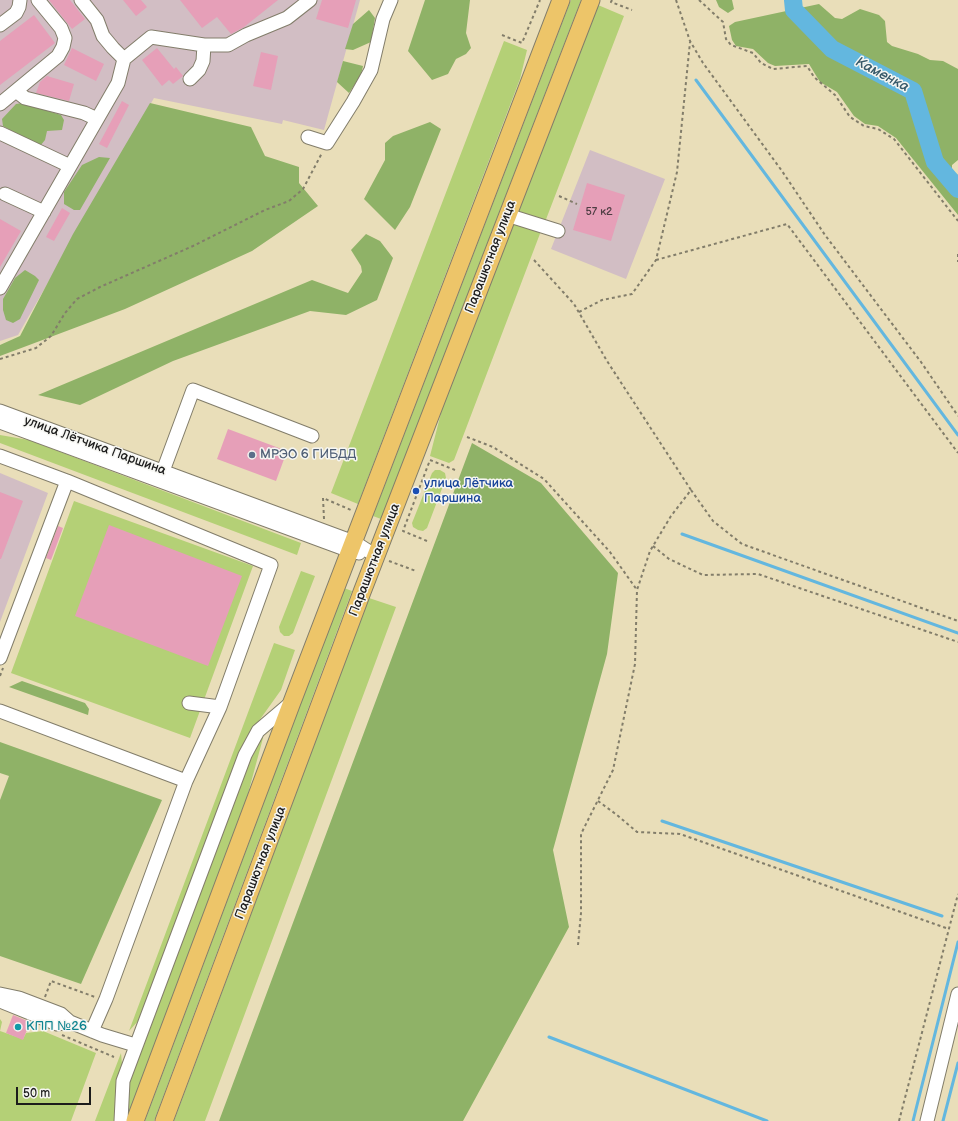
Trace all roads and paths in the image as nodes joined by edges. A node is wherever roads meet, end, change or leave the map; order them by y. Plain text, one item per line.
1 (20, 0) edge
2 (38, 0) edge
3 (81, 0) edge
4 (310, 0) edge
5 (391, 0) edge
6 (540, 0) edge
7 (561, 0) edge
8 (591, 0) edge
9 (612, 0) edge
10 (676, 0) edge
11 (699, 0) edge
12 (632, 10) dead end
13 (0, 25) edge
14 (502, 35) dead end
15 (690, 41) junction
16 (204, 45) junction
17 (124, 59) junction
18 (190, 79) dead end
19 (16, 91) junction
20 (0, 104) edge
21 (97, 119) junction
22 (0, 133) edge
23 (308, 137) dead end
24 (327, 143) junction
25 (70, 166) junction
26 (5, 194) dead end
27 (559, 196) dead end
28 (577, 204) dead end
29 (44, 212) junction
30 (507, 215) junction
31 (958, 220) edge
32 (558, 231) dead end
33 (958, 254) edge
34 (534, 260) dead end
35 (656, 260) junction
36 (958, 262) edge
37 (0, 288) edge
38 (578, 312) junction
39 (0, 359) edge
40 (0, 411) edge
41 (958, 416) edge
42 (0, 422) edge
43 (312, 436) dead end
44 (467, 437) dead end
45 (958, 453) edge
46 (0, 456) edge
47 (455, 470) dead end
48 (163, 471) junction
49 (67, 481) junction
50 (691, 490) junction
51 (353, 510) dead end
52 (324, 524) dead end
53 (427, 541) dead end
54 (653, 546) junction
55 (352, 547) junction
56 (376, 556) junction
57 (416, 571) dead end
58 (637, 590) junction
59 (958, 621) edge
60 (958, 642) edge
61 (0, 658) edge
62 (292, 702) junction
63 (189, 703) dead end
64 (220, 707) junction
65 (0, 711) edge
66 (186, 781) junction
67 (598, 801) junction
68 (958, 894) edge
69 (949, 929) junction
70 (578, 945) dead end
71 (0, 994) edge
72 (958, 994) edge
73 (96, 997) dead end
74 (0, 1000) edge
75 (42, 1007) junction
76 (70, 1022) junction
77 (92, 1031) junction
78 (56, 1033) dead end
79 (136, 1045) junction
80 (114, 1057) dead end
81 (122, 1121) edge
82 (135, 1121) edge
83 (164, 1121) edge
84 (899, 1121) edge
85 (927, 1121) edge

1 - 13 street
2 - 19 street
3 - 17 street
4 - 16 street
5 - 24 street
6 - 14 path
7 - 55 main road, Парашютная улица
8 - 30 main road, Парашютная улица
9 - 12 path
10 - 15 path
11 - 31 path
15 - 35 path
15 - 41 path
16 - 17 street
16 - 18 street
17 - 21 street
19 - 20 street
19 - 21 street
21 - 25 street
22 - 25 street
23 - 24 street
24 - 39 path
25 - 29 street
26 - 29 street
27 - 28 path
29 - 37 street
30 - 32 street
30 - 56 main road, Парашютная улица
33 - 36 path
34 - 38 path
35 - 38 path
35 - 45 path
38 - 50 path
40 - 48 street, улица Лётчика Паршина
42 - 55 street, улица Лётчика Паршина
43 - 48 street
44 - 58 path
46 - 49 street
47 - 53 path
48 - 55 street, улица Лётчика Паршина
49 - 61 street
49 - 64 street
50 - 54 path
50 - 59 path
51 - 52 path
54 - 58 path
54 - 60 path
55 - 56 street, улица Лётчика Паршина
55 - 62 main road, Парашютная улица
56 - 57 path
56 - 83 main road, Парашютная улица
58 - 67 path
62 - 79 street
62 - 82 main road, Парашютная улица
63 - 64 street
64 - 66 street
65 - 66 street
66 - 77 street
67 - 69 path
67 - 70 path
68 - 69 path
69 - 84 path
71 - 75 street
72 - 85 street
73 - 75 path
74 - 76 street
75 - 76 street
76 - 77 street
77 - 79 street
78 - 80 path
79 - 81 street

